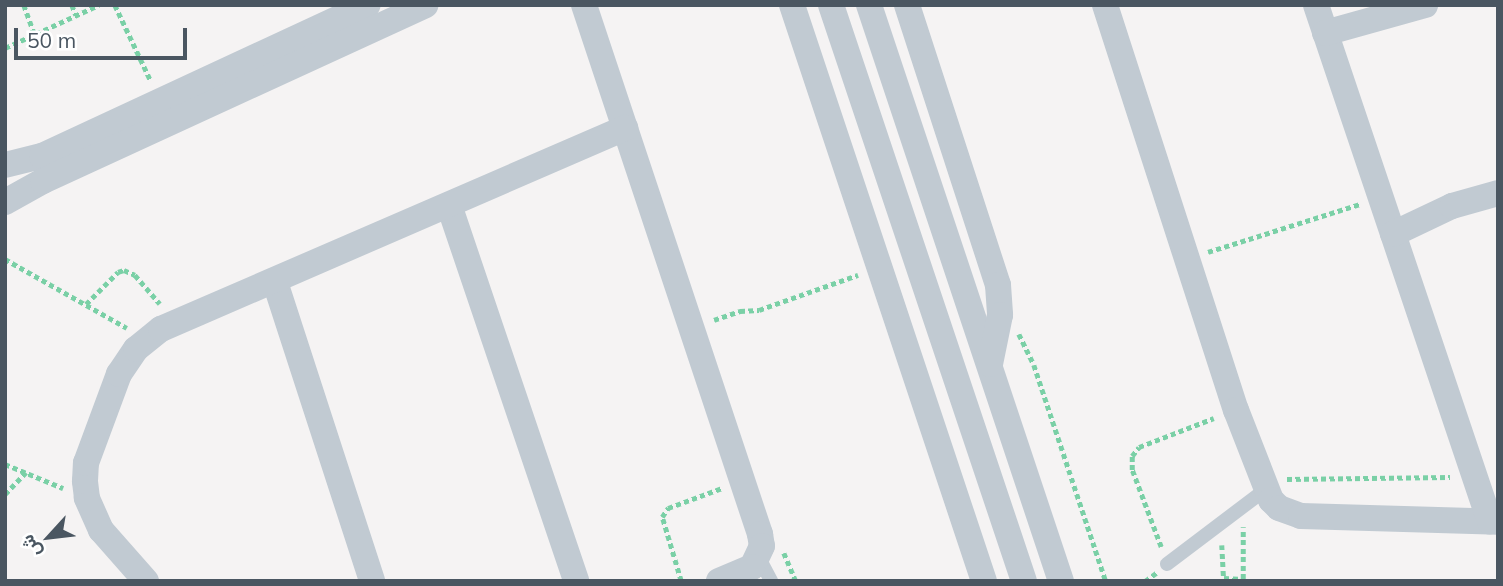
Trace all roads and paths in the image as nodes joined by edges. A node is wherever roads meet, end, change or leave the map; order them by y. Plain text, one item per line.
1 (23, 5) edge
2 (72, 5) edge
3 (99, 5) edge
4 (115, 5) edge
5 (368, 5) edge
6 (425, 5) edge
7 (584, 5) edge
8 (792, 5) edge
9 (831, 5) edge
10 (869, 5) edge
11 (907, 5) edge
12 (1105, 5) edge
13 (1315, 5) edge
14 (1425, 5) edge
15 (76, 15) junction
16 (34, 33) junction
17 (1325, 33) junction
18 (5, 48) edge
19 (160, 101) junction
20 (625, 128) junction
21 (5, 165) edge
22 (1498, 193) edge
23 (1381, 198) junction
24 (5, 202) edge
25 (449, 205) junction
26 (1393, 234) junction
27 (5, 259) edge
28 (1187, 259) junction
29 (879, 268) junction
30 (275, 282) junction
31 (86, 304) junction
32 (1000, 315) junction
33 (177, 323) junction
34 (692, 328) junction
35 (146, 338) junction
36 (989, 364) junction
37 (1237, 410) junction
38 (5, 464) edge
39 (26, 472) junction
40 (1475, 477) junction
41 (742, 481) junction
42 (1264, 485) junction
43 (5, 494) edge
44 (87, 498) junction
45 (1242, 507) junction
46 (1494, 522) edge
47 (1222, 523) junction
48 (1167, 564) joint
49 (765, 569) edge
50 (146, 581) edge
51 (372, 581) edge
52 (576, 581) edge
53 (681, 581) edge
54 (719, 581) edge
55 (984, 581) edge
56 (1024, 581) edge
57 (1061, 581) edge
58 (1106, 581) edge
59 (1234, 581) edge

1 - 16 path
2 - 15 path
3 - 15 path
4 - 19 path
5 - 19 street
6 - 24 street
7 - 20 street
8 - 29 street
9 - 56 street
10 - 36 street
11 - 32 street
12 - 28 street
13 - 17 street
14 - 17 street
15 - 16 path
16 - 18 path
17 - 23 street
19 - 21 street
20 - 25 street
20 - 34 street
22 - 26 street
23 - 26 street
23 - 28 path
25 - 30 street
25 - 52 street
26 - 40 street
27 - 31 path
28 - 37 street
29 - 34 path
29 - 55 street
30 - 33 street
30 - 51 street
31 - 33 path
31 - 35 path
32 - 36 street
32 - 58 path
33 - 35 street
34 - 41 street
35 - 44 street
36 - 57 street
37 - 42 street
37 - 48 path
38 - 39 path
39 - 43 path
39 - 44 path
40 - 42 path
40 - 46 street
41 - 49 street
41 - 53 path
42 - 45 lane
42 - 46 street
44 - 50 street
45 - 47 lane
45 - 59 path
47 - 48 lane
47 - 59 path
49 - 54 street

